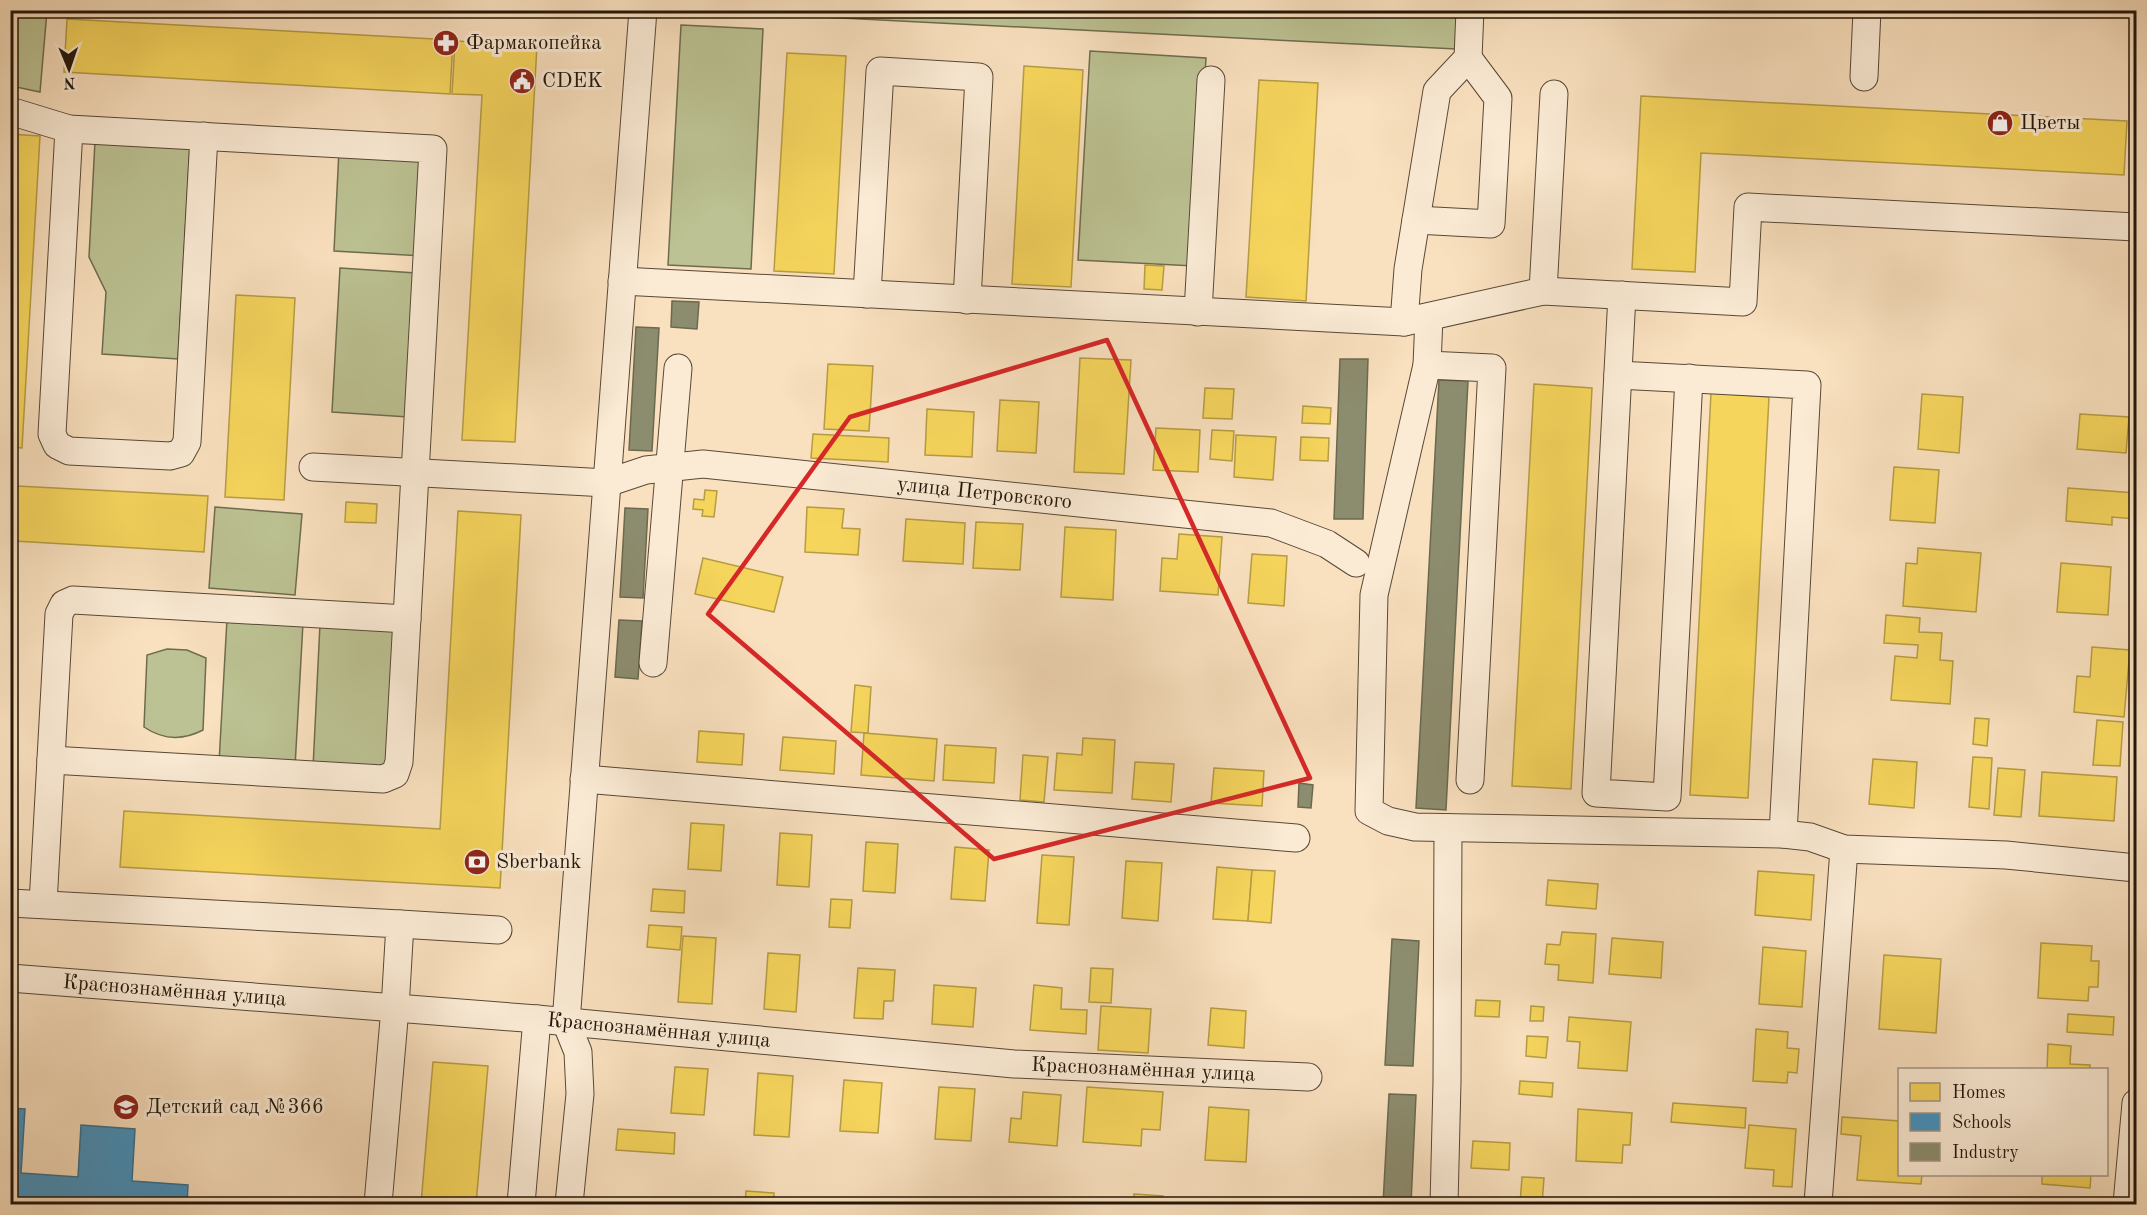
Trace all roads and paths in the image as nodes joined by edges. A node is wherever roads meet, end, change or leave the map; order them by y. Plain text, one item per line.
1 (643, 10) edge
2 (1470, 10) edge
3 (1867, 10) edge
4 (1468, 58) junction
5 (1864, 77) dead end
6 (1211, 80) dead end
7 (1554, 94) dead end
8 (10, 111) edge
9 (69, 129) junction
10 (204, 136) junction
11 (1416, 220) junction
12 (2136, 227) edge
13 (622, 281) junction
14 (1543, 291) junction
15 (867, 294) junction
16 (1622, 296) junction
17 (966, 300) junction
18 (1198, 312) junction
19 (1416, 320) junction
20 (1427, 365) junction
21 (678, 368) dead end
22 (1618, 375) junction
23 (1689, 378) junction
24 (670, 466) junction
25 (313, 467) dead end
26 (415, 473) junction
27 (607, 483) junction
28 (1356, 563) dead end
29 (407, 619) junction
30 (653, 663) dead end
31 (51, 760) junction
32 (584, 779) junction
33 (1470, 780) dead end
34 (1448, 828) junction
35 (1783, 834) junction
36 (1296, 838) dead end
37 (1844, 849) junction
38 (2136, 868) edge
39 (10, 903) edge
40 (43, 904) junction
41 (400, 924) junction
42 (498, 930) dead end
43 (10, 978) edge
44 (395, 1008) junction
45 (537, 1019) junction
46 (566, 1022) junction
47 (1308, 1077) dead end
48 (2136, 1103) edge
49 (378, 1204) edge
50 (521, 1204) edge
51 (569, 1204) edge
52 (1444, 1204) edge
53 (1818, 1204) edge
54 (2127, 1204) edge

1 - 13 street
2 - 4 street
3 - 5 street
4 - 11 street
4 - 11 street
6 - 18 street
7 - 14 street
8 - 9 street
9 - 10 street
9 - 10 street
10 - 26 street
11 - 19 street
12 - 16 street
13 - 15 street
13 - 27 street
14 - 16 street
14 - 19 street
15 - 17 street
15 - 17 street
16 - 22 street
17 - 18 street
18 - 19 street
19 - 20 street
20 - 33 street
20 - 34 street
21 - 24 street
22 - 23 street
22 - 23 street
23 - 35 street
24 - 27 street, улица Петровского
24 - 28 street, улица Петровского
24 - 30 street
25 - 26 street
26 - 27 street
26 - 29 street
27 - 32 street
29 - 31 street
29 - 31 street
31 - 40 street
32 - 36 street
32 - 46 street
34 - 35 street
34 - 52 street
35 - 37 street
37 - 38 street
37 - 53 street
39 - 40 street
40 - 41 street
41 - 42 street
41 - 44 street
43 - 44 street, Краснознамённая улица
44 - 45 street, Краснознамённая улица
44 - 49 street
45 - 46 street, Краснознамённая улица
45 - 50 street
46 - 47 street, Краснознамённая улица
46 - 51 street
48 - 54 street

